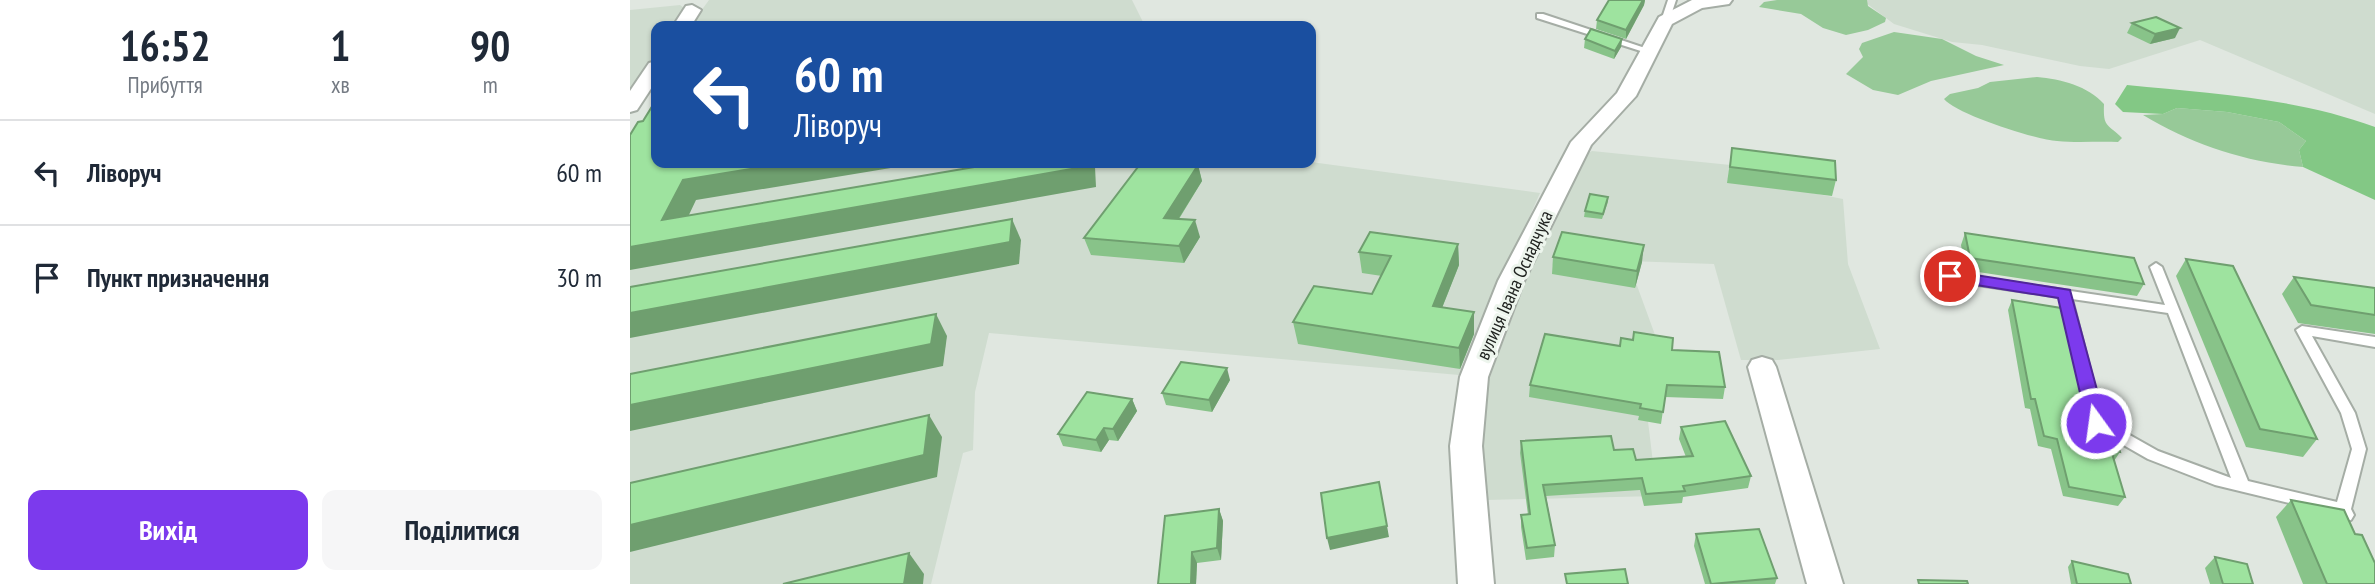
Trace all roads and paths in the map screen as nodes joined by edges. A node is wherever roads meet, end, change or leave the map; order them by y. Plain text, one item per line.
1 (1723, 0) edge
2 (692, 10) dead end
3 (1669, 10) edge
4 (1540, 16) dead end
5 (685, 21) edge
6 (1650, 51) junction
7 (651, 75) edge
8 (630, 107) edge
9 (2157, 267) dead end
10 (1950, 276) dead end
11 (2065, 294) junction
12 (2173, 310) junction
13 (2375, 342) edge
14 (1762, 367) dead end
15 (2242, 486) junction
16 (2343, 510) junction
17 (2354, 531) edge
18 (1476, 584) edge
19 (1825, 584) edge

1 - 3 street
2 - 5 street
3 - 6 street, вулиця Івана Оснадчука
4 - 6 lane
6 - 18 street, вулиця Івана Оснадчука
7 - 8 street
9 - 12 lane
10 - 11 lane
11 - 12 lane
11 - 15 lane
12 - 15 lane
13 - 16 lane
14 - 19 street
15 - 16 lane
16 - 17 lane

